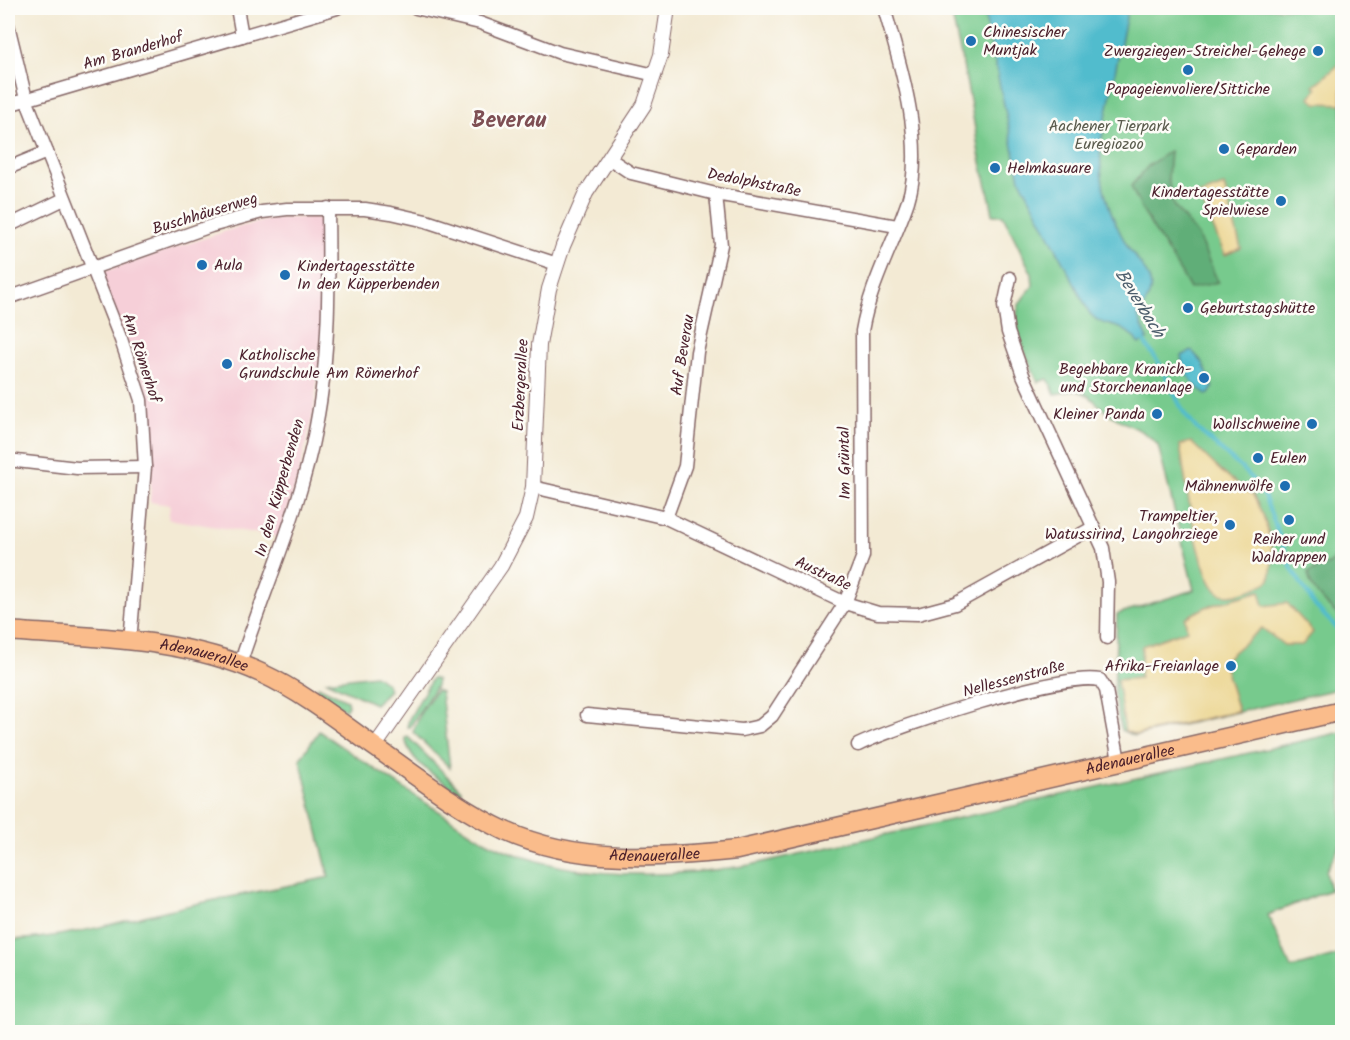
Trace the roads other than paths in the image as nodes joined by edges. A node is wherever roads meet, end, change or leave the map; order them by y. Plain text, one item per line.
1 (237, 8) edge
2 (337, 8) edge
3 (416, 8) edge
4 (668, 8) edge
5 (884, 8) edge
6 (8, 25) edge
7 (242, 36) junction
8 (655, 75) junction
9 (26, 99) junction
10 (8, 105) edge
11 (47, 152) junction
12 (610, 159) junction
13 (8, 168) edge
14 (716, 194) junction
15 (64, 199) junction
16 (328, 208) junction
17 (8, 226) edge
18 (897, 226) junction
19 (557, 264) junction
20 (92, 270) junction
21 (1010, 278) dead end
22 (8, 298) edge
23 (8, 460) edge
24 (146, 467) junction
25 (533, 487) junction
26 (666, 518) junction
27 (1094, 527) junction
28 (845, 603) junction
29 (8, 631) edge
30 (1107, 638) dead end
31 (129, 642) junction
32 (240, 664) junction
33 (1342, 711) edge
34 (587, 715) dead end
35 (858, 745) dead end
36 (375, 746) junction
37 (1119, 761) junction

1 - 7 street
2 - 7 street, Am Branderhof
3 - 8 street
4 - 8 street, Erzbergerallee
5 - 18 street, Im Grüntal
6 - 9 street, Am Römerhof
7 - 9 street, Am Branderhof
8 - 12 street, Erzbergerallee
9 - 10 street, Am Branderhof
9 - 11 street, Am Römerhof
11 - 13 street
11 - 15 street, Am Römerhof
12 - 14 street, Dedolphstraße
12 - 19 street, Erzbergerallee
14 - 18 street, Dedolphstraße
14 - 26 street, Auf Beverau
15 - 17 street
15 - 20 street, Am Römerhof
16 - 19 street, Buschhäuserweg
16 - 20 street, Buschhäuserweg
16 - 32 street, In den Küpperbenden
18 - 28 street, Im Grüntal
19 - 25 street, Erzbergerallee
20 - 22 street, Buschhäuserweg
20 - 24 street, Am Römerhof
21 - 27 street
23 - 24 street
24 - 31 street, Am Römerhof
25 - 26 street, Austraße
25 - 36 street, Erzbergerallee
26 - 28 street, Austraße
27 - 28 street, Austraße
27 - 30 street
28 - 34 street, Im Grüntal
29 - 31 main road, Adenauerallee
31 - 32 main road, Adenauerallee
32 - 36 main road, Adenauerallee
33 - 37 main road, Adenauerallee
35 - 37 street, Nellessenstraße
36 - 37 main road, Adenauerallee

